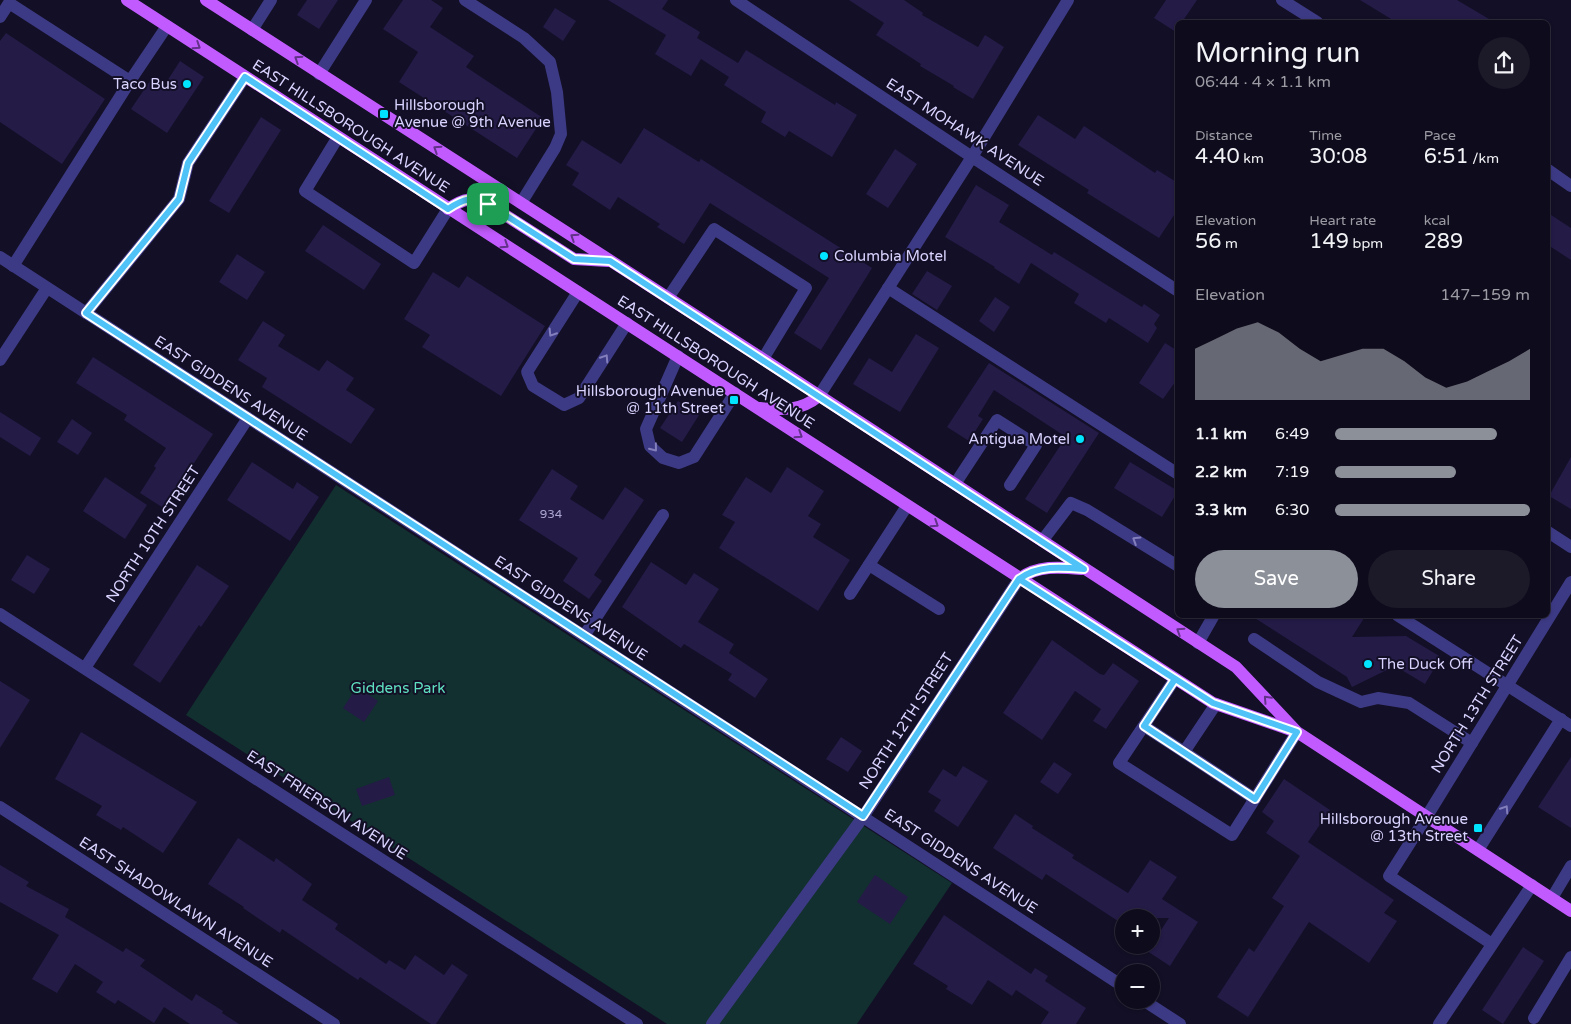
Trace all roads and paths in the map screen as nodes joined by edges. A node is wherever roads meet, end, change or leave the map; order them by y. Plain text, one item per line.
1 (127, 0) edge
2 (206, 0) edge
3 (271, 0) edge
4 (366, 0) edge
5 (465, 0) edge
6 (736, 0) edge
7 (1068, 0) edge
8 (1282, 0) edge
9 (0, 17) edge
10 (1314, 20) edge
11 (167, 26) junction
12 (252, 30) junction
13 (320, 74) junction
14 (245, 77) junction
15 (130, 81) junction
16 (338, 138) junction
17 (972, 157) junction
18 (1550, 171) edge
19 (1571, 186) edge
20 (521, 203) junction
21 (448, 209) junction
22 (0, 257) edge
23 (610, 261) junction
24 (13, 266) junction
25 (47, 288) junction
26 (888, 288) junction
27 (1175, 289) edge
28 (578, 292) junction
29 (668, 298) junction
30 (86, 313) junction
31 (627, 323) junction
32 (678, 356) junction
33 (763, 359) junction
34 (0, 360) edge
35 (735, 393) junction
36 (819, 396) junction
37 (758, 408) junction
38 (248, 418) junction
39 (1175, 472) edge
40 (955, 484) junction
41 (1010, 485) dead end
42 (908, 506) junction
43 (663, 515) dead end
44 (1550, 533) edge
45 (1042, 541) junction
46 (1571, 547) edge
47 (1175, 564) edge
48 (869, 565) junction
49 (1084, 569) junction
50 (1019, 579) junction
51 (1571, 582) edge
52 (850, 594) dead end
53 (939, 609) dead end
54 (0, 614) edge
55 (1550, 616) edge
56 (1212, 618) edge
57 (1402, 618) edge
58 (1549, 618) edge
59 (584, 636) junction
60 (1254, 639) dead end
61 (1198, 643) junction
62 (85, 668) junction
63 (1175, 679) junction
64 (1508, 685) junction
65 (1216, 704) junction
66 (1566, 722) edge
67 (1144, 726) junction
68 (1297, 732) junction
69 (1472, 743) junction
70 (1184, 752) junction
71 (1255, 799) junction
72 (0, 806) edge
73 (863, 816) junction
74 (1427, 816) junction
75 (1478, 850) junction
76 (1571, 866) edge
77 (1532, 885) junction
78 (1552, 898) junction
79 (1571, 911) edge
80 (1492, 944) junction
81 (1571, 957) edge
82 (1115, 981) edge
83 (1157, 1009) edge
84 (1534, 1018) dead end
85 (334, 1024) edge
86 (637, 1024) edge
87 (712, 1024) edge
88 (1180, 1024) edge
89 (1439, 1024) edge

1 - 11 main road, EAST HILLSBOROUGH AVENUE
2 - 12 main road, EAST HILLSBOROUGH AVENUE
3 - 12 street
4 - 13 street
5 - 20 street
6 - 17 street, EAST MOHAWK AVENUE
7 - 17 street
8 - 10 street
9 - 15 street
11 -> 14 main road, EAST HILLSBOROUGH AVENUE
11 - 15 street
13 -> 12 main road, EAST HILLSBOROUGH AVENUE
20 -> 13 main road, EAST HILLSBOROUGH AVENUE
14 - 16 main road, EAST HILLSBOROUGH AVENUE
14 - 30 street
15 - 24 street
16 - 21 main road, EAST HILLSBOROUGH AVENUE
16 - 21 street
17 - 26 street
17 - 27 street, EAST MOHAWK AVENUE
18 - 19 street
23 -> 20 main road, EAST HILLSBOROUGH AVENUE
21 - 23 main road
21 -> 28 main road, EAST HILLSBOROUGH AVENUE
22 - 24 street, EAST GIDDENS AVENUE
23 - 29 main road, EAST HILLSBOROUGH AVENUE
24 - 25 street, EAST GIDDENS AVENUE
25 - 30 street, EAST GIDDENS AVENUE
25 - 34 street
26 - 36 street
26 - 39 street
28 - 31 main road, EAST HILLSBOROUGH AVENUE
28 -> 31 street
29 - 33 main road, EAST HILLSBOROUGH AVENUE
29 - 33 street
30 - 38 street, EAST GIDDENS AVENUE
31 - 32 main road, EAST HILLSBOROUGH AVENUE
32 - 35 main road, EAST HILLSBOROUGH AVENUE
32 -> 35 street
33 - 36 main road, EAST HILLSBOROUGH AVENUE
35 - 37 main road, EAST HILLSBOROUGH AVENUE
36 - 37 main road
36 - 40 main road, EAST HILLSBOROUGH AVENUE
37 -> 42 main road, EAST HILLSBOROUGH AVENUE
38 - 59 street, EAST GIDDENS AVENUE
38 - 62 street, NORTH 10TH STREET
40 - 41 street
40 - 45 main road, EAST HILLSBOROUGH AVENUE
42 - 48 street
42 -> 50 main road, EAST HILLSBOROUGH AVENUE
43 - 59 street
44 - 46 street
47 -> 45 street
45 - 49 main road, EAST HILLSBOROUGH AVENUE
48 - 52 street
48 - 53 street
49 - 50 main road
61 -> 49 main road, EAST HILLSBOROUGH AVENUE
50 - 63 main road, EAST HILLSBOROUGH AVENUE
50 - 73 street, NORTH 12TH STREET
51 - 55 street, NORTH 13TH STREET
54 - 62 street, EAST FRIERSON AVENUE
56 - 61 street
57 - 64 street
58 - 64 street, NORTH 13TH STREET
59 - 73 street, EAST GIDDENS AVENUE
60 - 69 street
68 -> 61 main road, EAST HILLSBOROUGH AVENUE
62 - 86 street, EAST FRIERSON AVENUE
63 - 65 main road, EAST HILLSBOROUGH AVENUE
63 - 67 street
64 - 66 street
64 - 69 street, NORTH 13TH STREET
65 - 68 main road, EAST HILLSBOROUGH AVENUE
65 - 70 street
75 -> 66 street
67 - 70 street
67 - 71 street
68 - 71 street
68 - 74 main road, EAST HILLSBOROUGH AVENUE
69 - 74 street, NORTH 13TH STREET
70 - 71 street
72 - 85 street, EAST SHADOWLAWN AVENUE
73 - 82 street, EAST GIDDENS AVENUE
73 - 87 street, NORTH 12TH STREET
74 - 75 main road, EAST HILLSBOROUGH AVENUE
74 - 80 street, NORTH 13TH STREET
75 - 77 main road, EAST HILLSBOROUGH AVENUE
76 - 78 street
77 - 78 main road, EAST HILLSBOROUGH AVENUE
77 - 80 street
78 - 79 main road, EAST HILLSBOROUGH AVENUE
80 - 89 street
81 - 84 street
83 - 88 street

